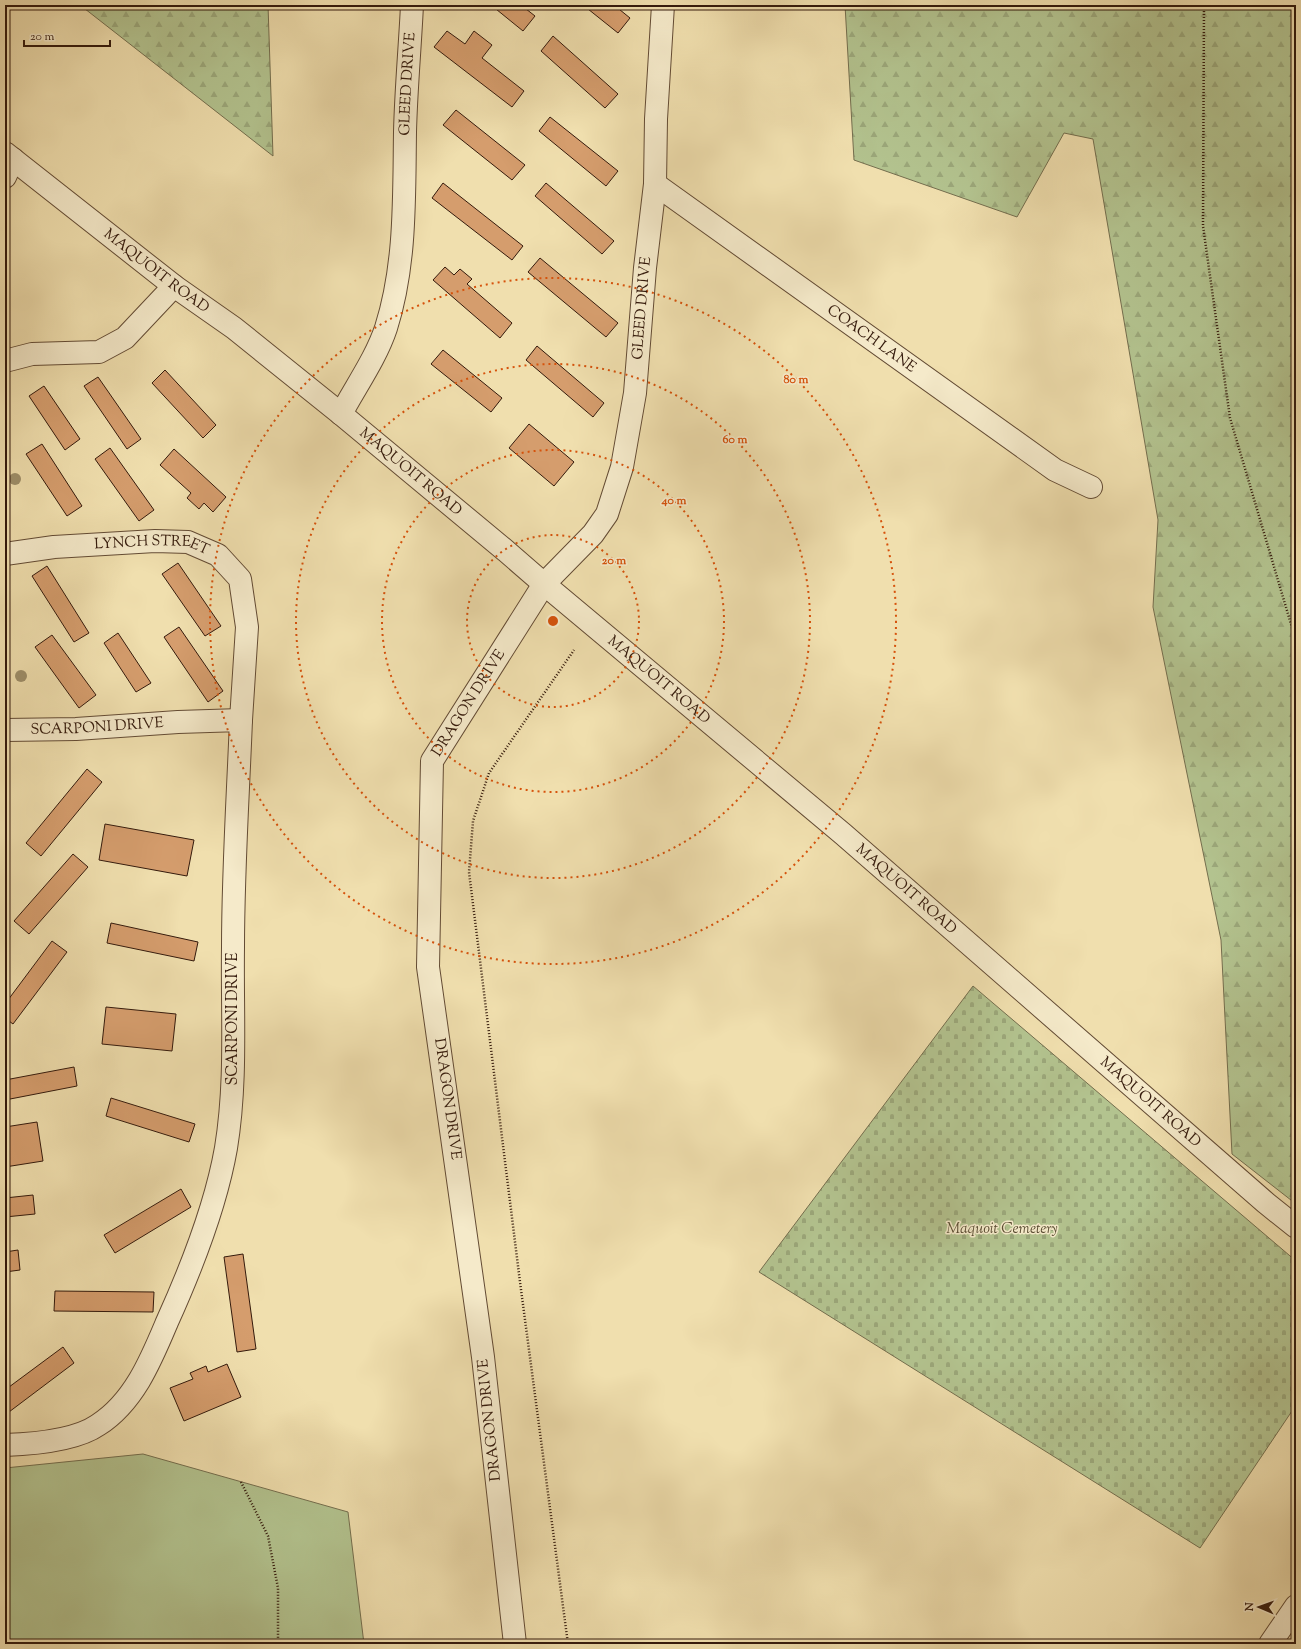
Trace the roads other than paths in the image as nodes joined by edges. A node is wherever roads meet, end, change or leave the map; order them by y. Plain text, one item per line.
1 (412, 5) edge
2 (663, 5) edge
3 (8, 163) edge
4 (655, 184) junction
5 (174, 286) junction
6 (5, 361) edge
7 (341, 414) junction
8 (1091, 487) dead end
9 (5, 554) edge
10 (544, 584) junction
11 (241, 720) junction
12 (5, 730) edge
13 (1296, 1226) edge
14 (5, 1445) edge
15 (1296, 1606) edge
16 (515, 1644) edge
17 (1270, 1644) edge

1 - 7 street, GLEED DRIVE
2 - 4 street, GLEED DRIVE
3 - 5 street, MAQUOIT ROAD
4 - 8 street, COACH LANE
4 - 10 street, GLEED DRIVE
5 - 6 street
5 - 7 street, MAQUOIT ROAD
7 - 10 street, MAQUOIT ROAD
9 - 11 street, LYNCH STREET
10 - 13 street, MAQUOIT ROAD
10 - 16 street, DRAGON DRIVE
11 - 12 street, SCARPONI DRIVE
11 - 14 street, SCARPONI DRIVE
15 - 17 street

